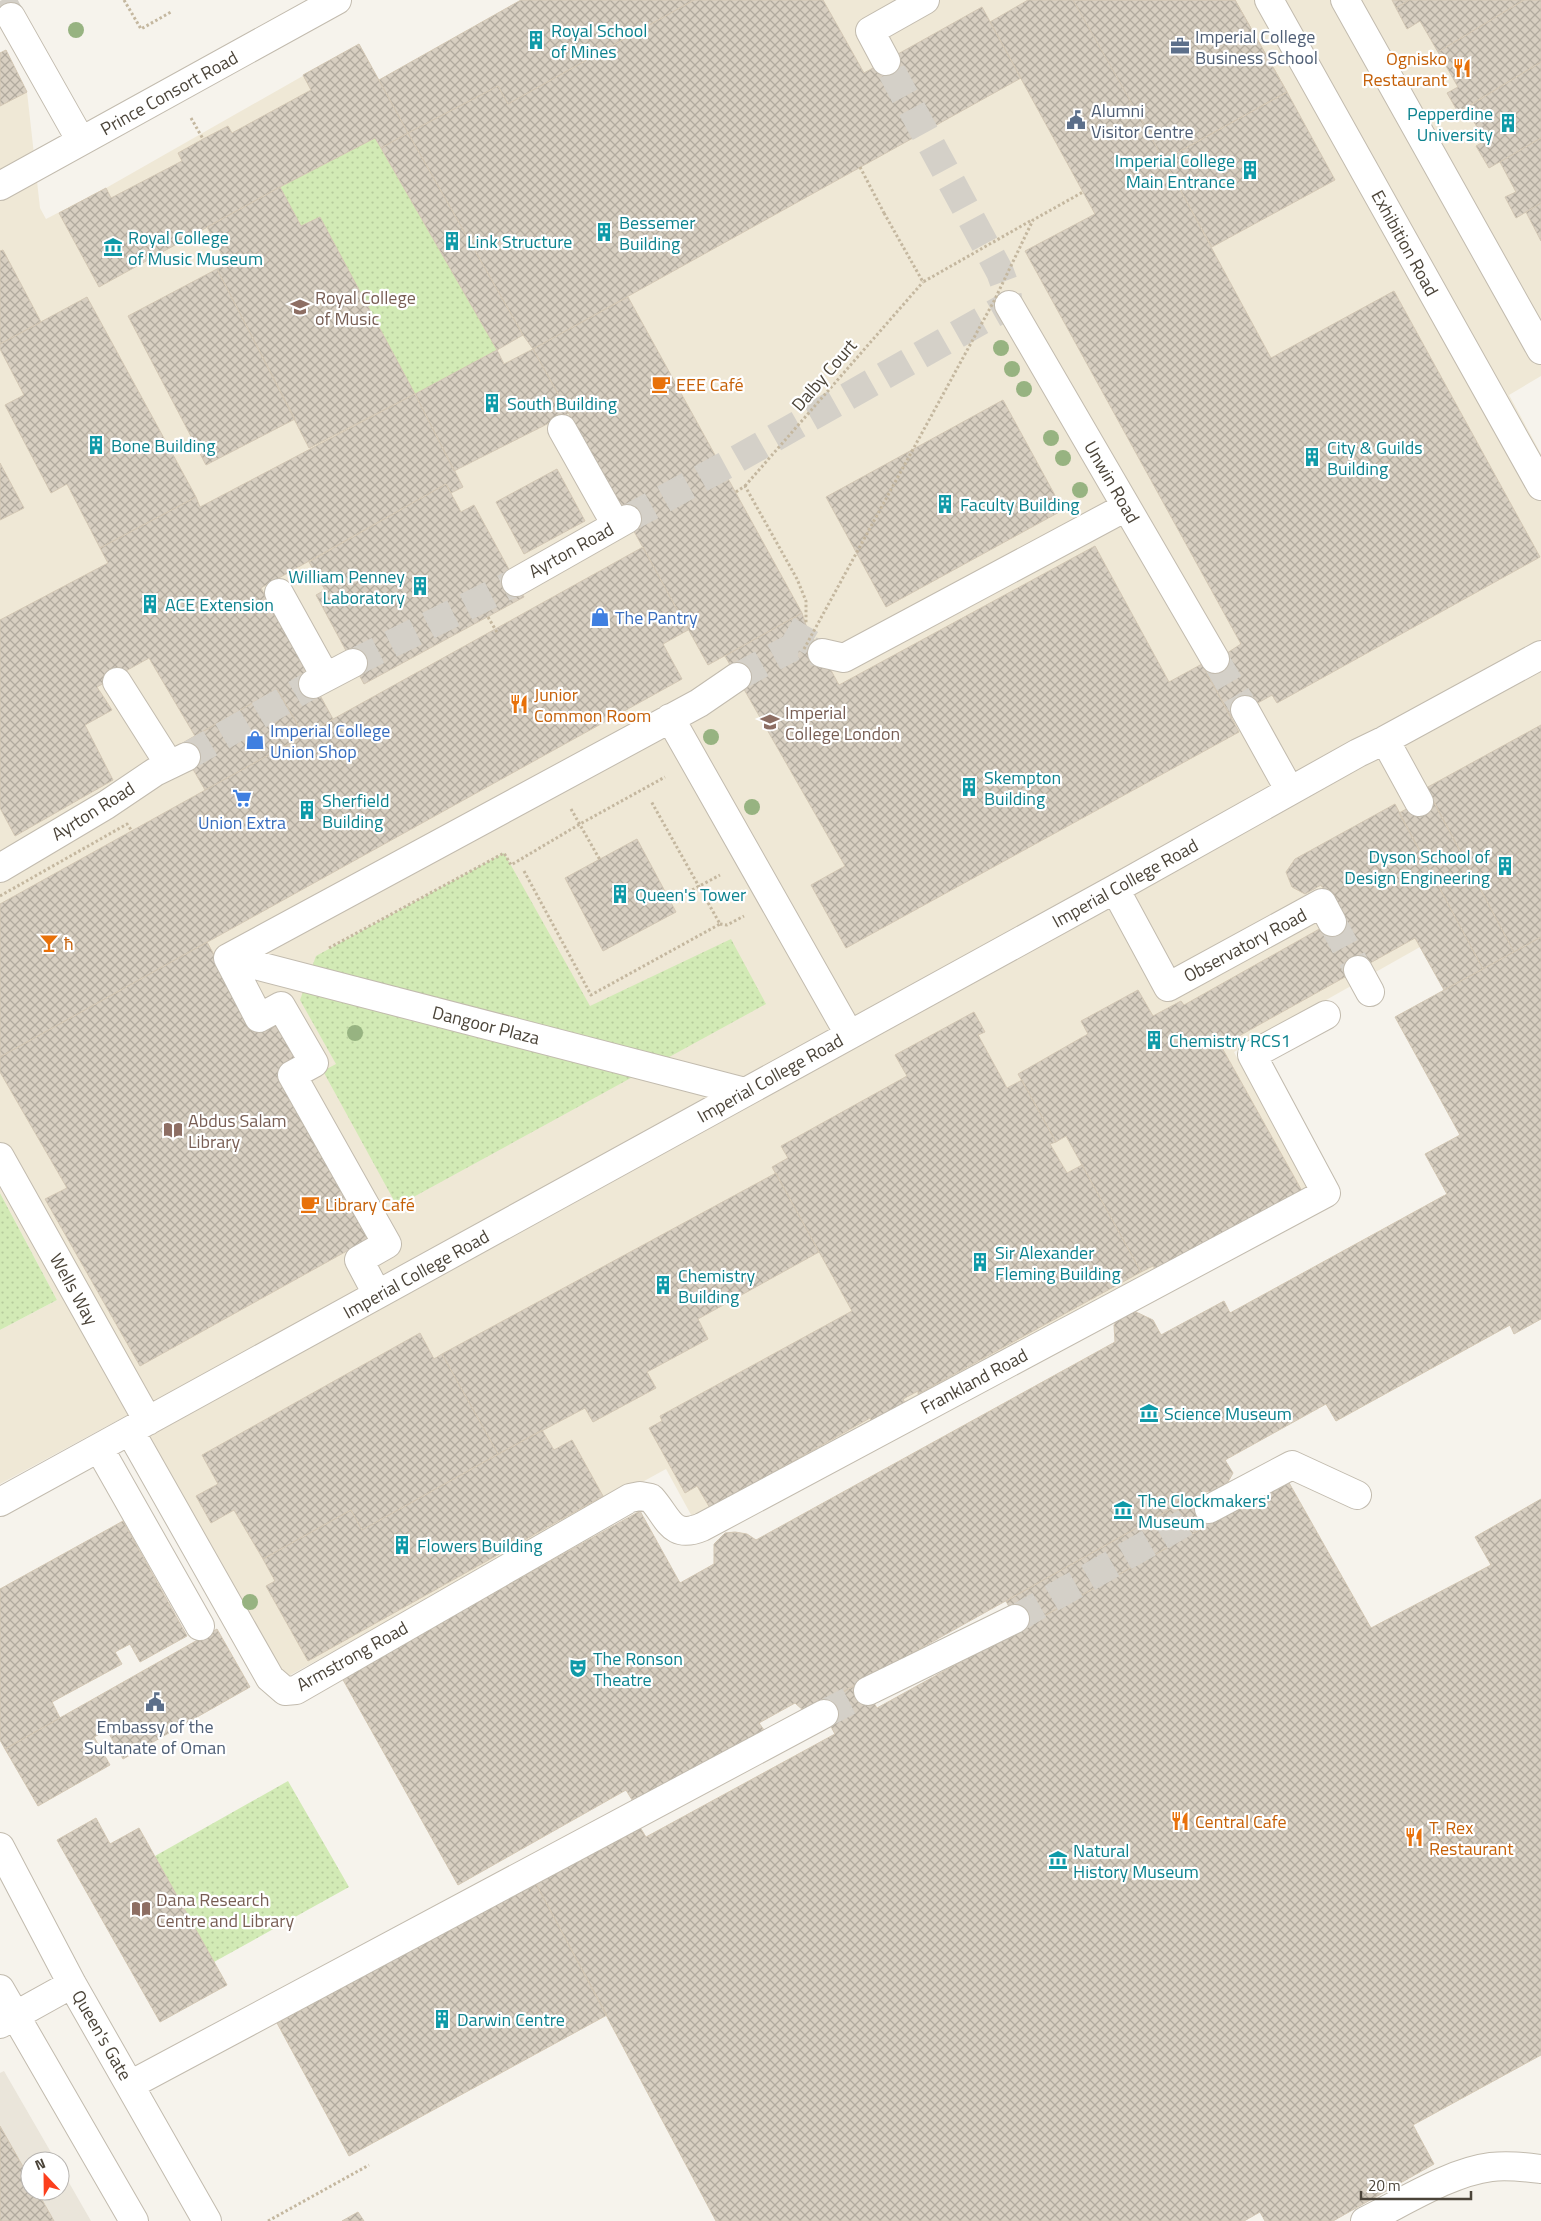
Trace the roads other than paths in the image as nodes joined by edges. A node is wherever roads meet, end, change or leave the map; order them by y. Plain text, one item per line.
1 (337, 0) edge
2 (925, 0) edge
3 (1269, 0) edge
4 (1345, 0) edge
5 (11, 17) tunnel mouth
6 (886, 61) tunnel mouth
7 (80, 141) junction
8 (0, 186) edge
9 (1002, 303) road end
10 (1538, 338) edge
11 (562, 429) dead end
12 (1541, 486) edge
13 (1126, 507) junction
14 (516, 582) tunnel mouth
15 (279, 593) dead end
16 (813, 651) tunnel mouth
17 (1541, 655) edge
18 (1215, 659) tunnel mouth
19 (353, 663) tunnel mouth
20 (737, 677) tunnel mouth
21 (116, 682) dead end
22 (1245, 710) tunnel mouth
23 (670, 718) junction
24 (1385, 740) junction
25 (1290, 791) junction
26 (1419, 802) dead end
27 (0, 868) edge
28 (1115, 889) junction
29 (1332, 922) tunnel mouth
30 (228, 958) junction
31 (1326, 1015) dead end
32 (849, 1034) junction
33 (745, 1092) junction
34 (0, 1157) edge
35 (377, 1294) junction
36 (123, 1435) junction
37 (1357, 1495) dead end
38 (630, 1498) joint
39 (0, 1502) edge
40 (1209, 1509) tunnel mouth
41 (1015, 1619) tunnel mouth
42 (200, 1626) dead end
43 (868, 1691) tunnel mouth
44 (824, 1714) tunnel mouth
45 (0, 1847) edge
46 (72, 1984) junction
47 (0, 1990) edge
48 (7, 2020) edge
49 (130, 2085) junction
50 (1541, 2169) edge
51 (134, 2221) edge
52 (207, 2221) edge
53 (1365, 2221) edge

1 - 7 street, Prince Consort Road
2 - 6 street
3 - 12 street, Exhibition Road
4 - 10 street
5 - 7 street
7 - 8 street, Prince Consort Road
9 - 13 street, Unwin Road
11 - 14 street, Ayrton Road
13 - 16 street
13 - 18 street, Unwin Road
15 - 19 street
17 - 24 street, Imperial College Road
20 - 23 street
21 - 27 street, Ayrton Road
22 - 25 street
23 - 30 street
23 - 32 street
24 - 25 street, Imperial College Road
24 - 26 street
25 - 28 street, Imperial College Road
28 - 29 street, Observatory Road
28 - 32 street, Imperial College Road
30 - 33 street, Dangoor Plaza
30 - 35 street
31 - 38 street, Frankland Road
32 - 33 street, Imperial College Road
33 - 35 street, Imperial College Road
34 - 36 street, Wells Way
35 - 36 street, Imperial College Road
36 - 38 street, Armstrong Road
36 - 39 street, Imperial College Road
36 - 42 street
37 - 40 street
41 - 43 street
44 - 49 street
45 - 46 street, Queen's Gate
46 - 48 street
46 - 49 street, Queen's Gate
47 - 48 street
48 - 51 street
49 - 52 street, Queen's Gate
50 - 53 street

